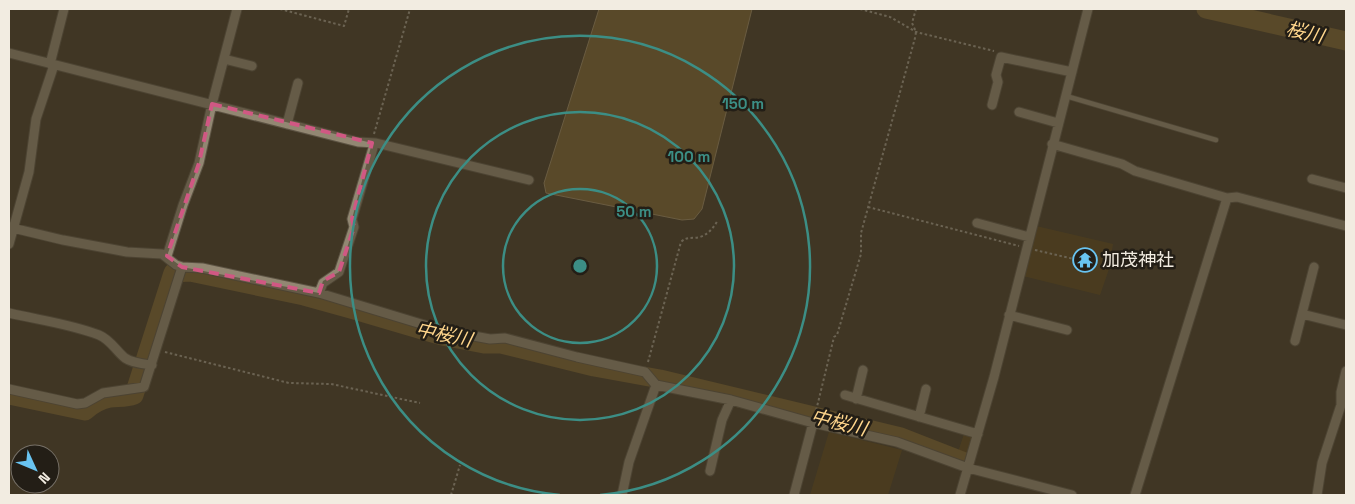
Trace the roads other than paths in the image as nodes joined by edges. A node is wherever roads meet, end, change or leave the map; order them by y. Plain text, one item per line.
1 (64, 9) edge
2 (237, 9) edge
3 (1088, 9) edge
4 (9, 53) edge
5 (224, 59) junction
6 (52, 65) junction
7 (252, 66) dead end
8 (1072, 72) junction
9 (298, 83) dead end
10 (1066, 96) junction
11 (212, 104) junction
12 (992, 105) dead end
13 (1019, 112) dead end
14 (1058, 123) junction
15 (288, 124) junction
16 (1216, 140) dead end
17 (372, 143) junction
18 (1052, 144) junction
19 (1312, 179) dead end
20 (530, 180) dead end
21 (1346, 188) edge
22 (1227, 198) junction
23 (977, 223) dead end
24 (1346, 226) edge
25 (10, 227) edge
26 (1029, 237) junction
27 (9, 244) edge
28 (167, 256) junction
29 (1314, 267) dead end
30 (181, 271) junction
31 (319, 293) junction
32 (9, 313) edge
33 (1302, 314) junction
34 (1009, 315) junction
35 (1346, 325) edge
36 (1067, 330) dead end
37 (1295, 341) dead end
38 (148, 364) junction
39 (864, 370) dead end
40 (1346, 371) edge
41 (651, 378) junction
42 (9, 389) edge
43 (926, 389) dead end
44 (845, 396) dead end
45 (856, 399) junction
46 (731, 400) junction
47 (919, 417) junction
48 (814, 419) junction
49 (978, 434) junction
50 (968, 468) junction
51 (710, 471) dead end
52 (622, 495) edge
53 (794, 495) edge
54 (960, 495) edge
55 (1072, 495) edge
56 (1135, 495) edge
57 (1317, 495) edge

1 - 6 street
2 - 5 street
3 - 8 street
4 - 6 street
5 - 7 street
5 - 11 street
6 - 11 street
6 - 25 street
8 - 10 street
8 - 12 street
9 - 15 street
10 - 14 street
10 - 16 lane
11 - 15 street
11 - 28 street
13 - 14 street
14 - 18 street
15 - 17 street
17 - 20 street
17 - 31 street
18 - 22 street
18 - 26 street
19 - 21 street
22 - 24 street
22 - 56 street
23 - 26 street
25 - 27 street
25 - 28 street
26 - 34 street
28 - 30 street
29 - 33 street
30 - 31 street
30 - 38 street
31 - 41 street
32 - 38 street
33 - 35 street
33 - 37 street
34 - 36 street
34 - 49 street
38 - 42 street
39 - 45 street
40 - 57 street
41 - 46 street
41 - 52 street
43 - 47 street
44 - 45 street
45 - 47 street
46 - 48 street
46 - 51 street
47 - 49 street
48 - 50 street
48 - 53 street
49 - 50 street
50 - 54 street
50 - 55 street

